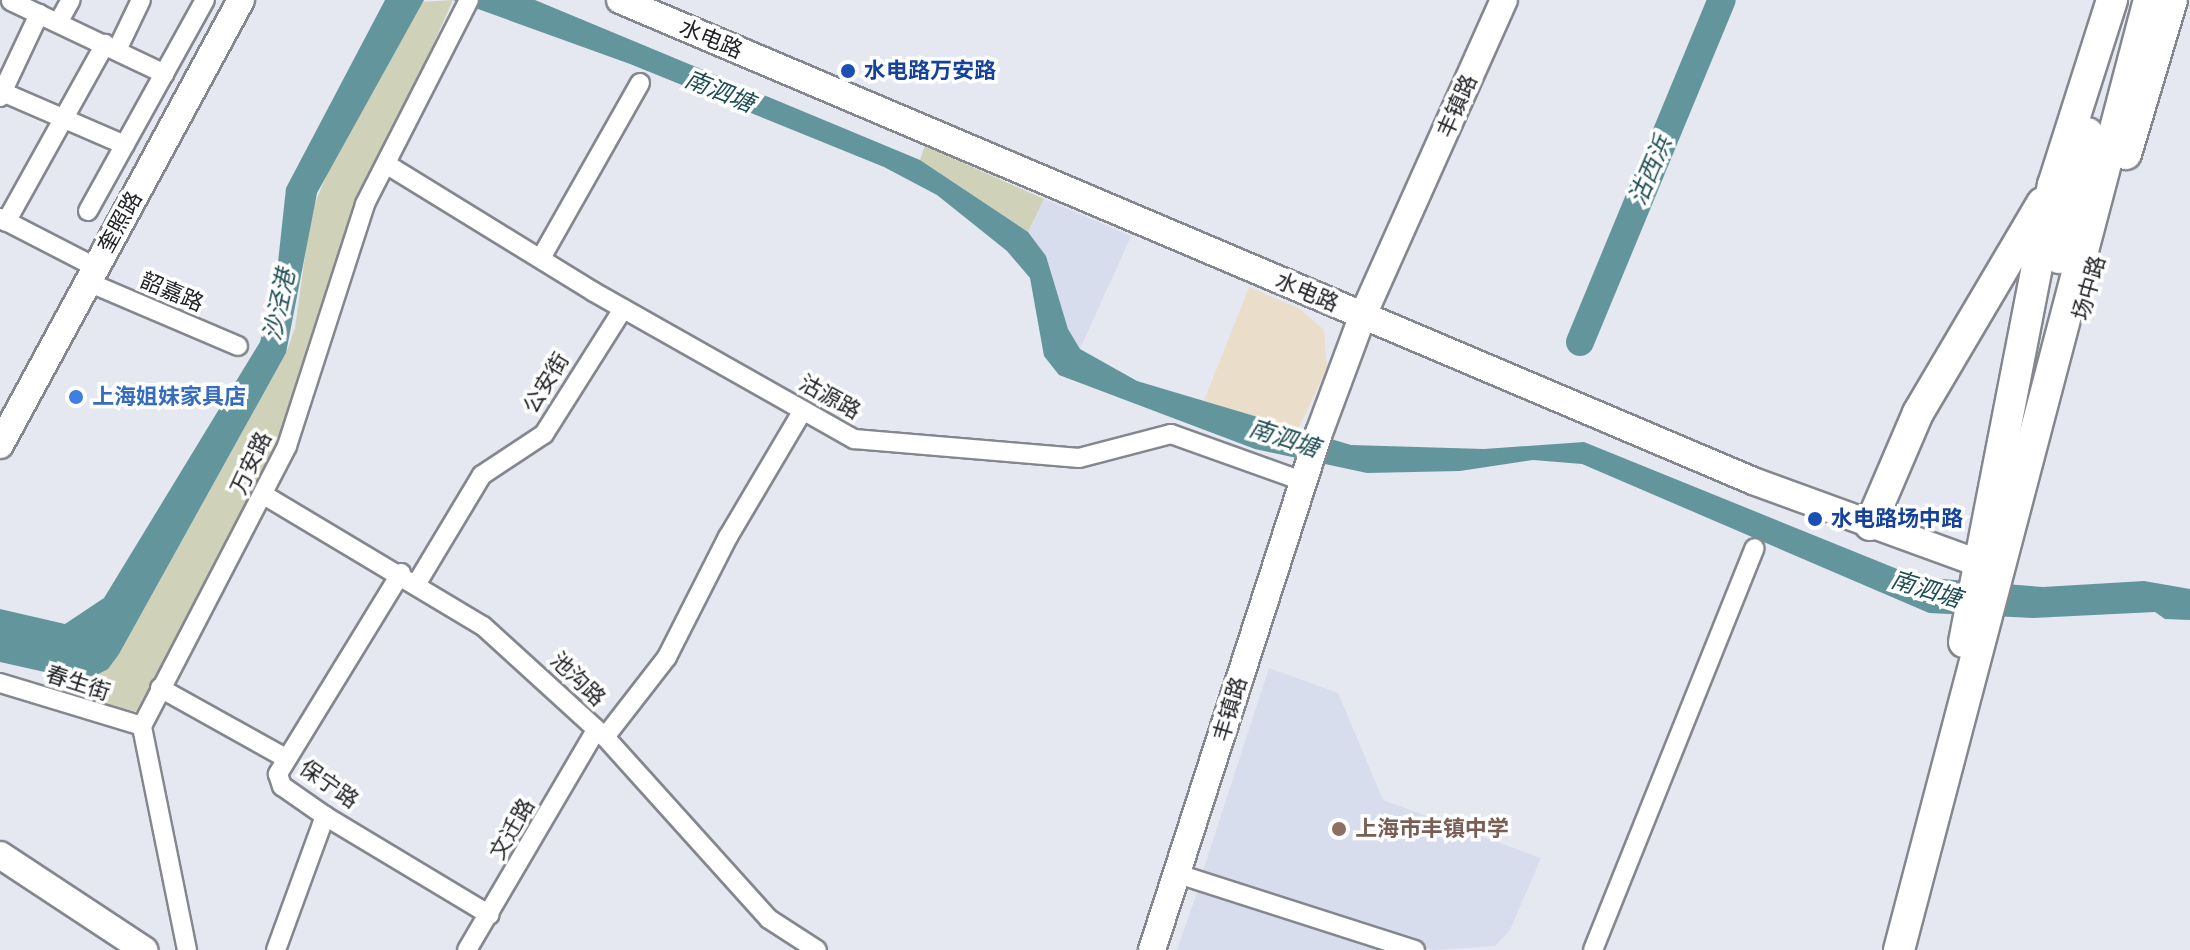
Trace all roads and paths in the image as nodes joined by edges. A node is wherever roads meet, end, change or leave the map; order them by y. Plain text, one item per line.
1 (71, 0) edge
2 (141, 0) edge
3 (205, 0) edge
4 (241, 0) edge
5 (620, 0) edge
6 (1504, 0) edge
7 (2112, 0) edge
8 (2124, 0) edge
9 (2149, 0) edge
10 (2172, 0) edge
11 (11, 1) edge
12 (466, 7) edge
13 (39, 14) junction
14 (58, 23) junction
15 (111, 47) junction
16 (2117, 61) junction
17 (165, 74) junction
18 (640, 83) dead end
19 (1, 93) edge
20 (67, 120) junction
21 (125, 145) junction
22 (386, 164) junction
23 (2053, 185) junction
24 (88, 211) dead end
25 (2, 220) edge
26 (541, 258) junction
27 (92, 275) junction
28 (623, 309) junction
29 (1363, 315) junction
30 (238, 346) dead end
31 (803, 410) junction
32 (0, 445) edge
33 (1304, 474) junction
34 (1994, 490) junction
35 (264, 495) junction
36 (1870, 525) junction
37 (1755, 548) dead end
38 (401, 573) junction
39 (1987, 580) junction
40 (417, 583) junction
41 (1970, 657) junction
42 (0, 683) edge
43 (160, 688) junction
44 (142, 726) junction
45 (600, 734) junction
46 (284, 757) junction
47 (325, 816) junction
48 (0, 855) edge
49 (1178, 874) junction
50 (490, 915) junction
51 (144, 950) edge
52 (187, 950) edge
53 (276, 950) edge
54 (467, 950) edge
55 (817, 950) edge
56 (1152, 950) edge
57 (1415, 950) edge
58 (1593, 950) edge
59 (1884, 950) edge
60 (1899, 950) edge

1 - 14 street
2 - 15 street
3 - 17 street
4 - 27 street, 奎照路
5 - 29 street, 水电路
6 - 29 street, 丰镇路
7 - 23 main road, 场中路
8 - 16 main road, 场中路
9 - 16 main road, 场中路
10 - 39 main road, 场中路
11 - 13 street
12 - 22 street, 万安路
13 - 14 street
13 - 19 street
14 - 15 street
15 - 17 street
15 - 20 street
16 - 34 main road, 场中路
16 - 39 main road, 场中路
17 - 21 street
18 - 26 street
19 - 20 street
20 - 21 street
20 - 25 street
21 - 24 street
22 - 26 street, 沽源路
22 - 35 street, 万安路
23 - 34 main road, 场中路
23 - 36 main road
25 - 27 street, 韶嘉路
26 - 28 street, 沽源路
27 - 30 street, 韶嘉路
27 - 32 street, 奎照路
28 - 31 street, 沽源路
28 - 40 street, 公安街
29 - 33 street, 丰镇路
29 - 36 street, 水电路
31 - 33 street, 沽源路
31 - 45 street, 文迁路
33 - 49 street, 丰镇路
34 - 39 main road, 场中路
35 - 38 street, 池沟路
35 - 43 street, 万安路
36 - 39 street, 水电路
37 - 58 street
38 - 40 street, 池沟路
38 - 46 street
39 - 41 main road, 场中路
40 - 45 street, 池沟路
41 - 59 main road, 场中路
41 - 60 main road, 场中路
42 - 44 street, 春生街
43 - 44 street, 万安路
43 - 46 street, 保宁路
44 - 52 street
45 - 50 street, 文迁路
45 - 55 street, 池沟路
46 - 47 street, 保宁路
47 - 50 street, 保宁路
47 - 53 street
48 - 51 street
49 - 56 street, 丰镇路
49 - 57 street
50 - 54 street, 文迁路

